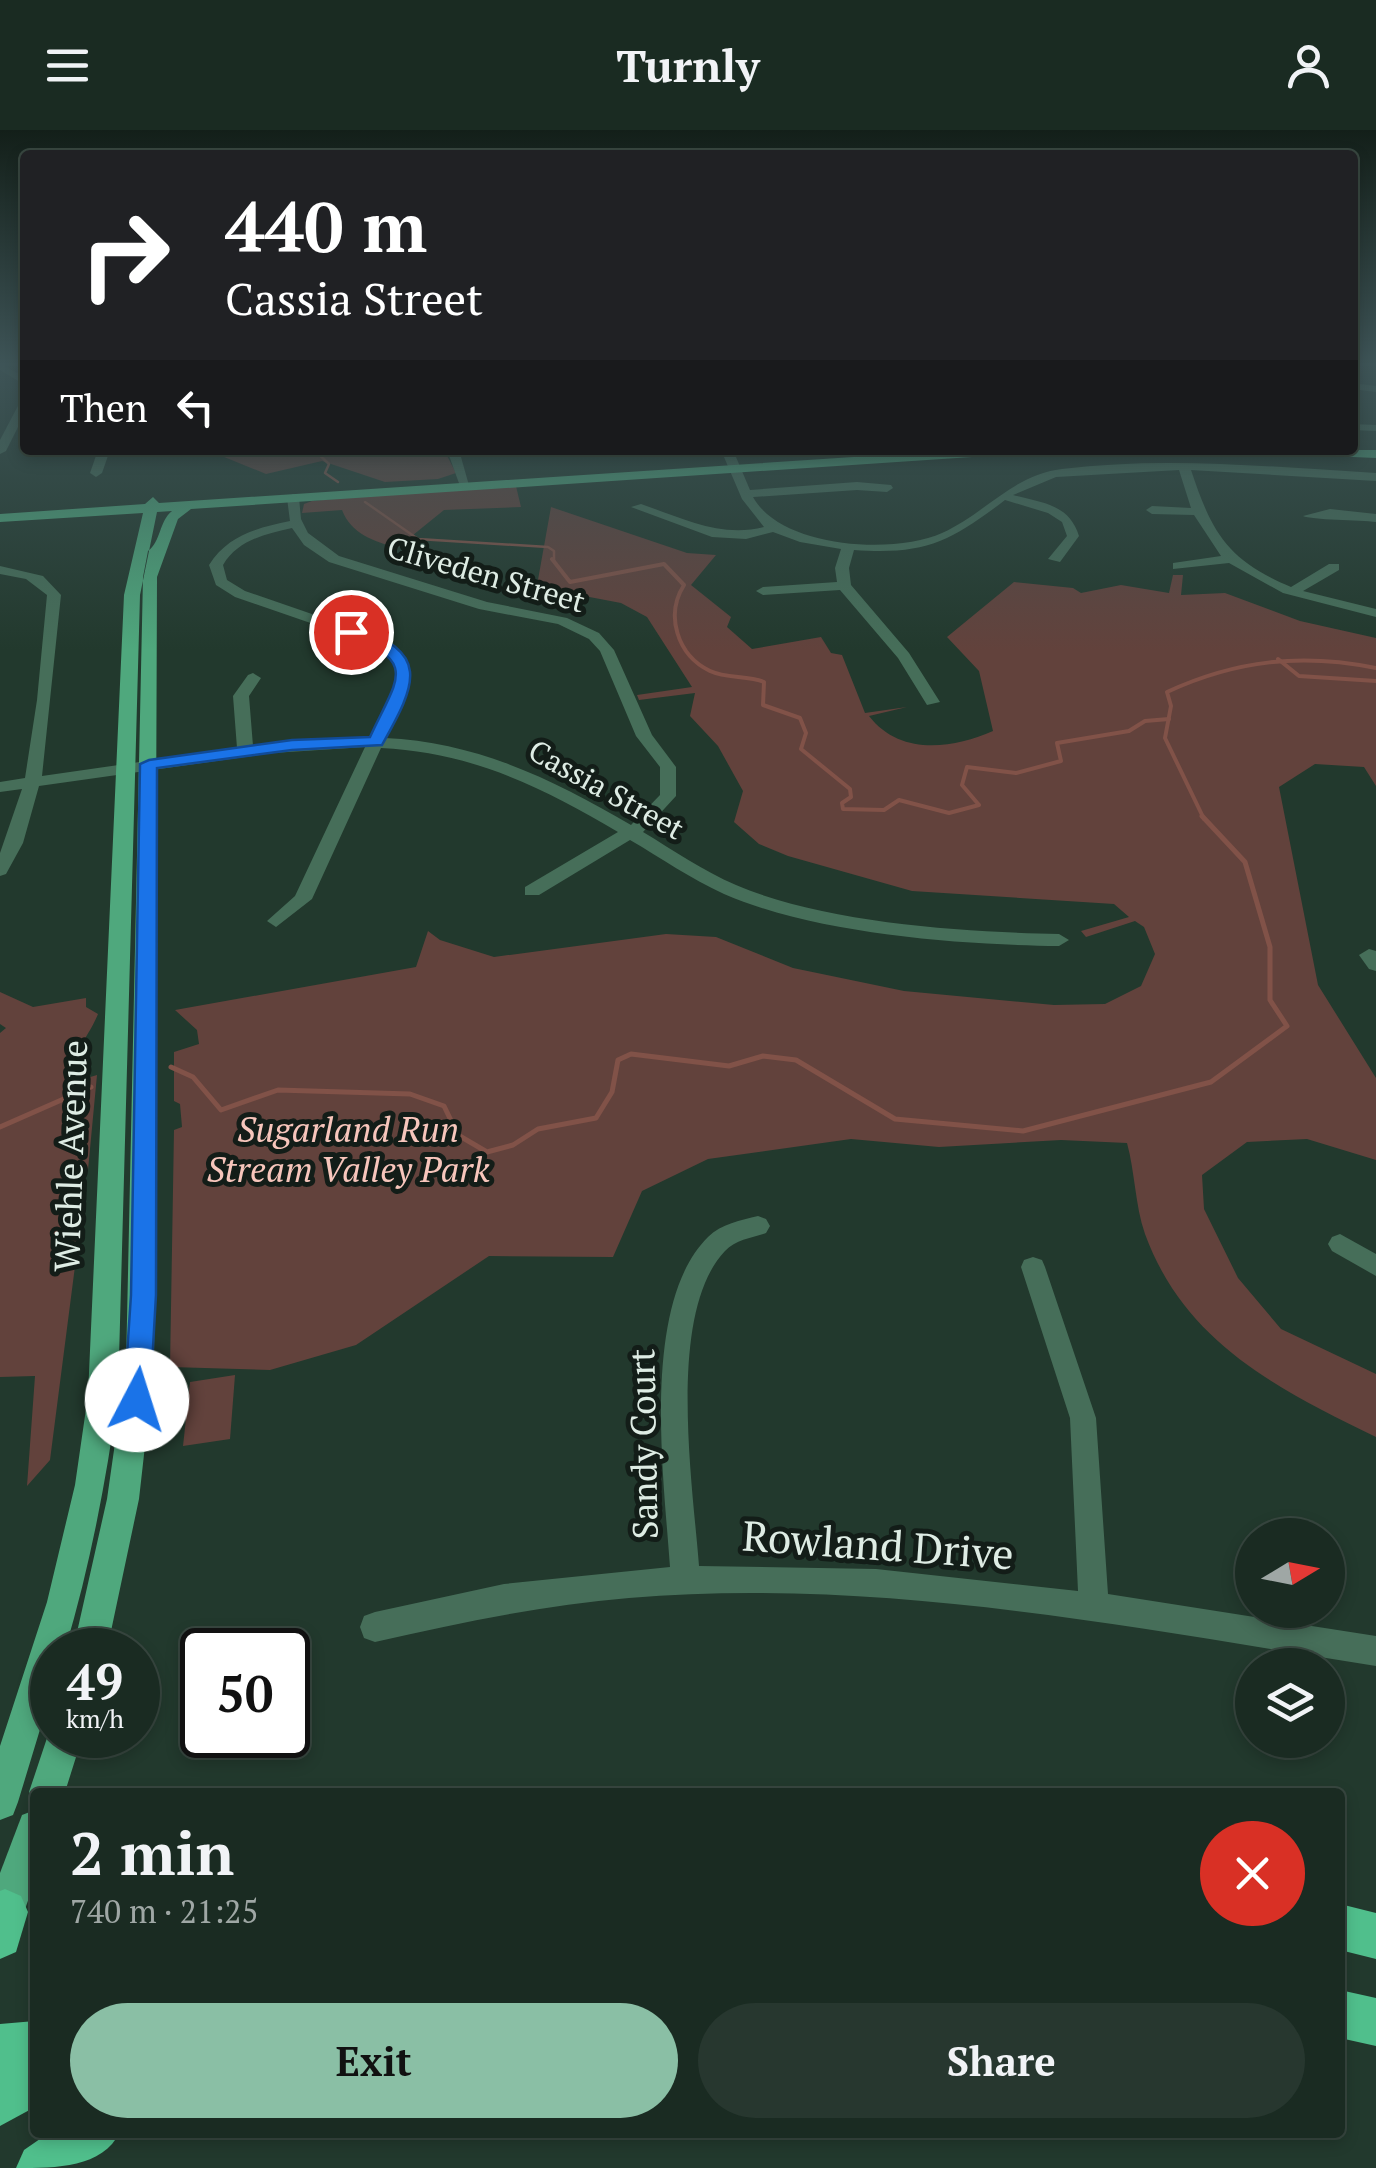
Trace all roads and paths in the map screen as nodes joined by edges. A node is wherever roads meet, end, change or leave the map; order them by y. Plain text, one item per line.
1 (101, 459) edge
2 (456, 459) edge
3 (757, 459) edge
4 (731, 460) edge
5 (1184, 468) junction
6 (96, 473) dead end
7 (1376, 477) edge
8 (465, 483) junction
9 (887, 488) dead end
10 (748, 494) junction
11 (1004, 496) junction
12 (293, 498) junction
13 (160, 504) junction
14 (188, 505) junction
15 (638, 507) dead end
16 (1152, 510) dead end
17 (1200, 512) junction
18 (0, 515) edge
19 (1309, 516) dead end
20 (1376, 518) edge
21 (294, 524) junction
22 (774, 528) junction
23 (850, 544) junction
24 (1232, 559) junction
25 (1055, 560) dead end
26 (1178, 566) dead end
27 (1334, 567) dead end
28 (0, 570) edge
29 (150, 577) junction
30 (844, 586) junction
31 (763, 590) dead end
32 (1294, 591) junction
33 (1376, 612) edge
34 (253, 678) dead end
35 (932, 702) dead end
36 (376, 742) junction
37 (244, 752) junction
38 (149, 764) junction
39 (126, 768) junction
40 (32, 782) junction
41 (0, 787) edge
42 (630, 832) junction
43 (0, 870) edge
44 (532, 891) dead end
45 (276, 921) dead end
46 (1059, 940) dead end
47 (758, 1226) dead end
48 (1340, 1244) dead end
49 (1376, 1266) edge
50 (1033, 1267) dead end
51 (685, 1578) junction
52 (1094, 1605) junction
53 (375, 1627) dead end
54 (95, 1628) edge
55 (1376, 1651) edge
56 (57, 1758) edge
57 (47, 1788) edge
58 (0, 1802) edge
59 (30, 1843) edge
60 (2, 1925) edge
61 (1345, 1928) edge
62 (1376, 1936) edge
63 (1345, 2015) edge
64 (1376, 2022) edge
65 (30, 2045) edge
66 (0, 2048) edge
67 (30, 2081) edge
68 (0, 2101) edge
69 (86, 2138) edge
70 (42, 2168) edge

1 - 6 street
2 - 8 street
3 - 4 main road
4 - 8 main road
4 - 10 street
5 - 7 street
5 - 11 street
5 - 17 street
8 - 12 main road
8 - 13 main road
9 - 10 street
10 - 22 street
11 - 23 street
11 - 25 street
12 - 14 main road
12 - 21 street
13 - 14 main road
13 - 18 main road
13 - 29 main road, Wiehle Avenue
13 - 39 main road, Wiehle Avenue
14 - 29 main road
15 - 22 street
16 - 17 street
17 - 24 street
19 - 20 street
21 - 36 street
21 - 42 street, Cliveden Street
22 - 23 street
23 - 30 street
24 - 26 street
24 - 32 street
27 - 32 street
28 - 40 street
29 - 38 main road, Wiehle Avenue
30 - 31 street
30 - 35 street
32 - 33 street
34 - 37 street
36 - 37 street, Cassia Street
36 - 42 street, Cassia Street
36 - 45 street
37 - 38 street, Cassia Street
38 - 39 street, Cassia Street
38 - 54 main road, Wiehle Avenue
39 - 40 street, Cassia Street
39 - 58 main road, Wiehle Avenue
40 - 41 street, Cassia Street
40 - 43 street
42 - 44 street, Cliveden Street
42 - 46 street, Cassia Street
47 - 51 street, Sandy Court
48 - 49 street
50 - 52 street
51 - 52 street, Rowland Drive
51 - 53 street, Rowland Drive
52 - 55 street, Rowland Drive
56 - 57 main road
59 - 60 main road
61 - 62 highway
63 - 64 highway
65 - 66 highway
67 - 68 highway
69 - 70 highway

